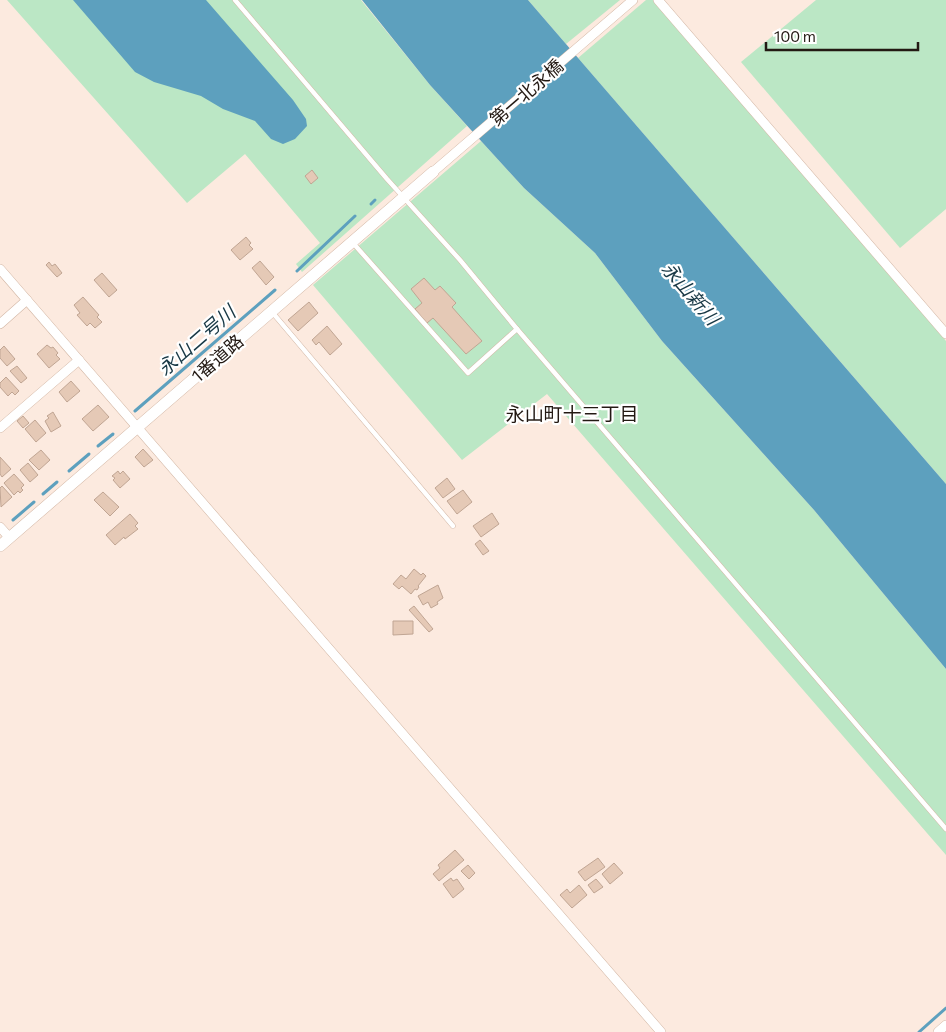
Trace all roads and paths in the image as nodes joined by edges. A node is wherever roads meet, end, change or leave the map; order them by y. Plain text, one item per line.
1 (234, 0) edge
2 (633, 0) edge
3 (658, 0) edge
4 (433, 172) joint
5 (404, 197) junction
6 (352, 242) junction
7 (0, 269) edge
8 (28, 300) junction
9 (271, 312) junction
10 (0, 324) edge
11 (517, 329) junction
12 (946, 334) edge
13 (78, 360) junction
14 (137, 427) junction
15 (0, 428) edge
16 (454, 526) dead end
17 (0, 527) edge
18 (9, 537) junction
19 (0, 546) edge
20 (946, 829) edge
21 (946, 1025) edge
22 (661, 1032) edge
23 (938, 1032) edge

1 - 5 lane
2 - 4 street, 第一北永橋
3 - 12 street
4 - 5 street, 1番道路
5 - 6 street, 1番道路
5 - 11 lane
6 - 9 street, 1番道路
6 - 11 lane
7 - 8 street
8 - 10 street
8 - 13 street
9 - 14 street, 1番道路
9 - 16 lane
11 - 20 lane
13 - 14 street
13 - 15 street
14 - 18 street, 1番道路
14 - 22 street
17 - 18 street
18 - 19 street, 1番道路
21 - 23 street

